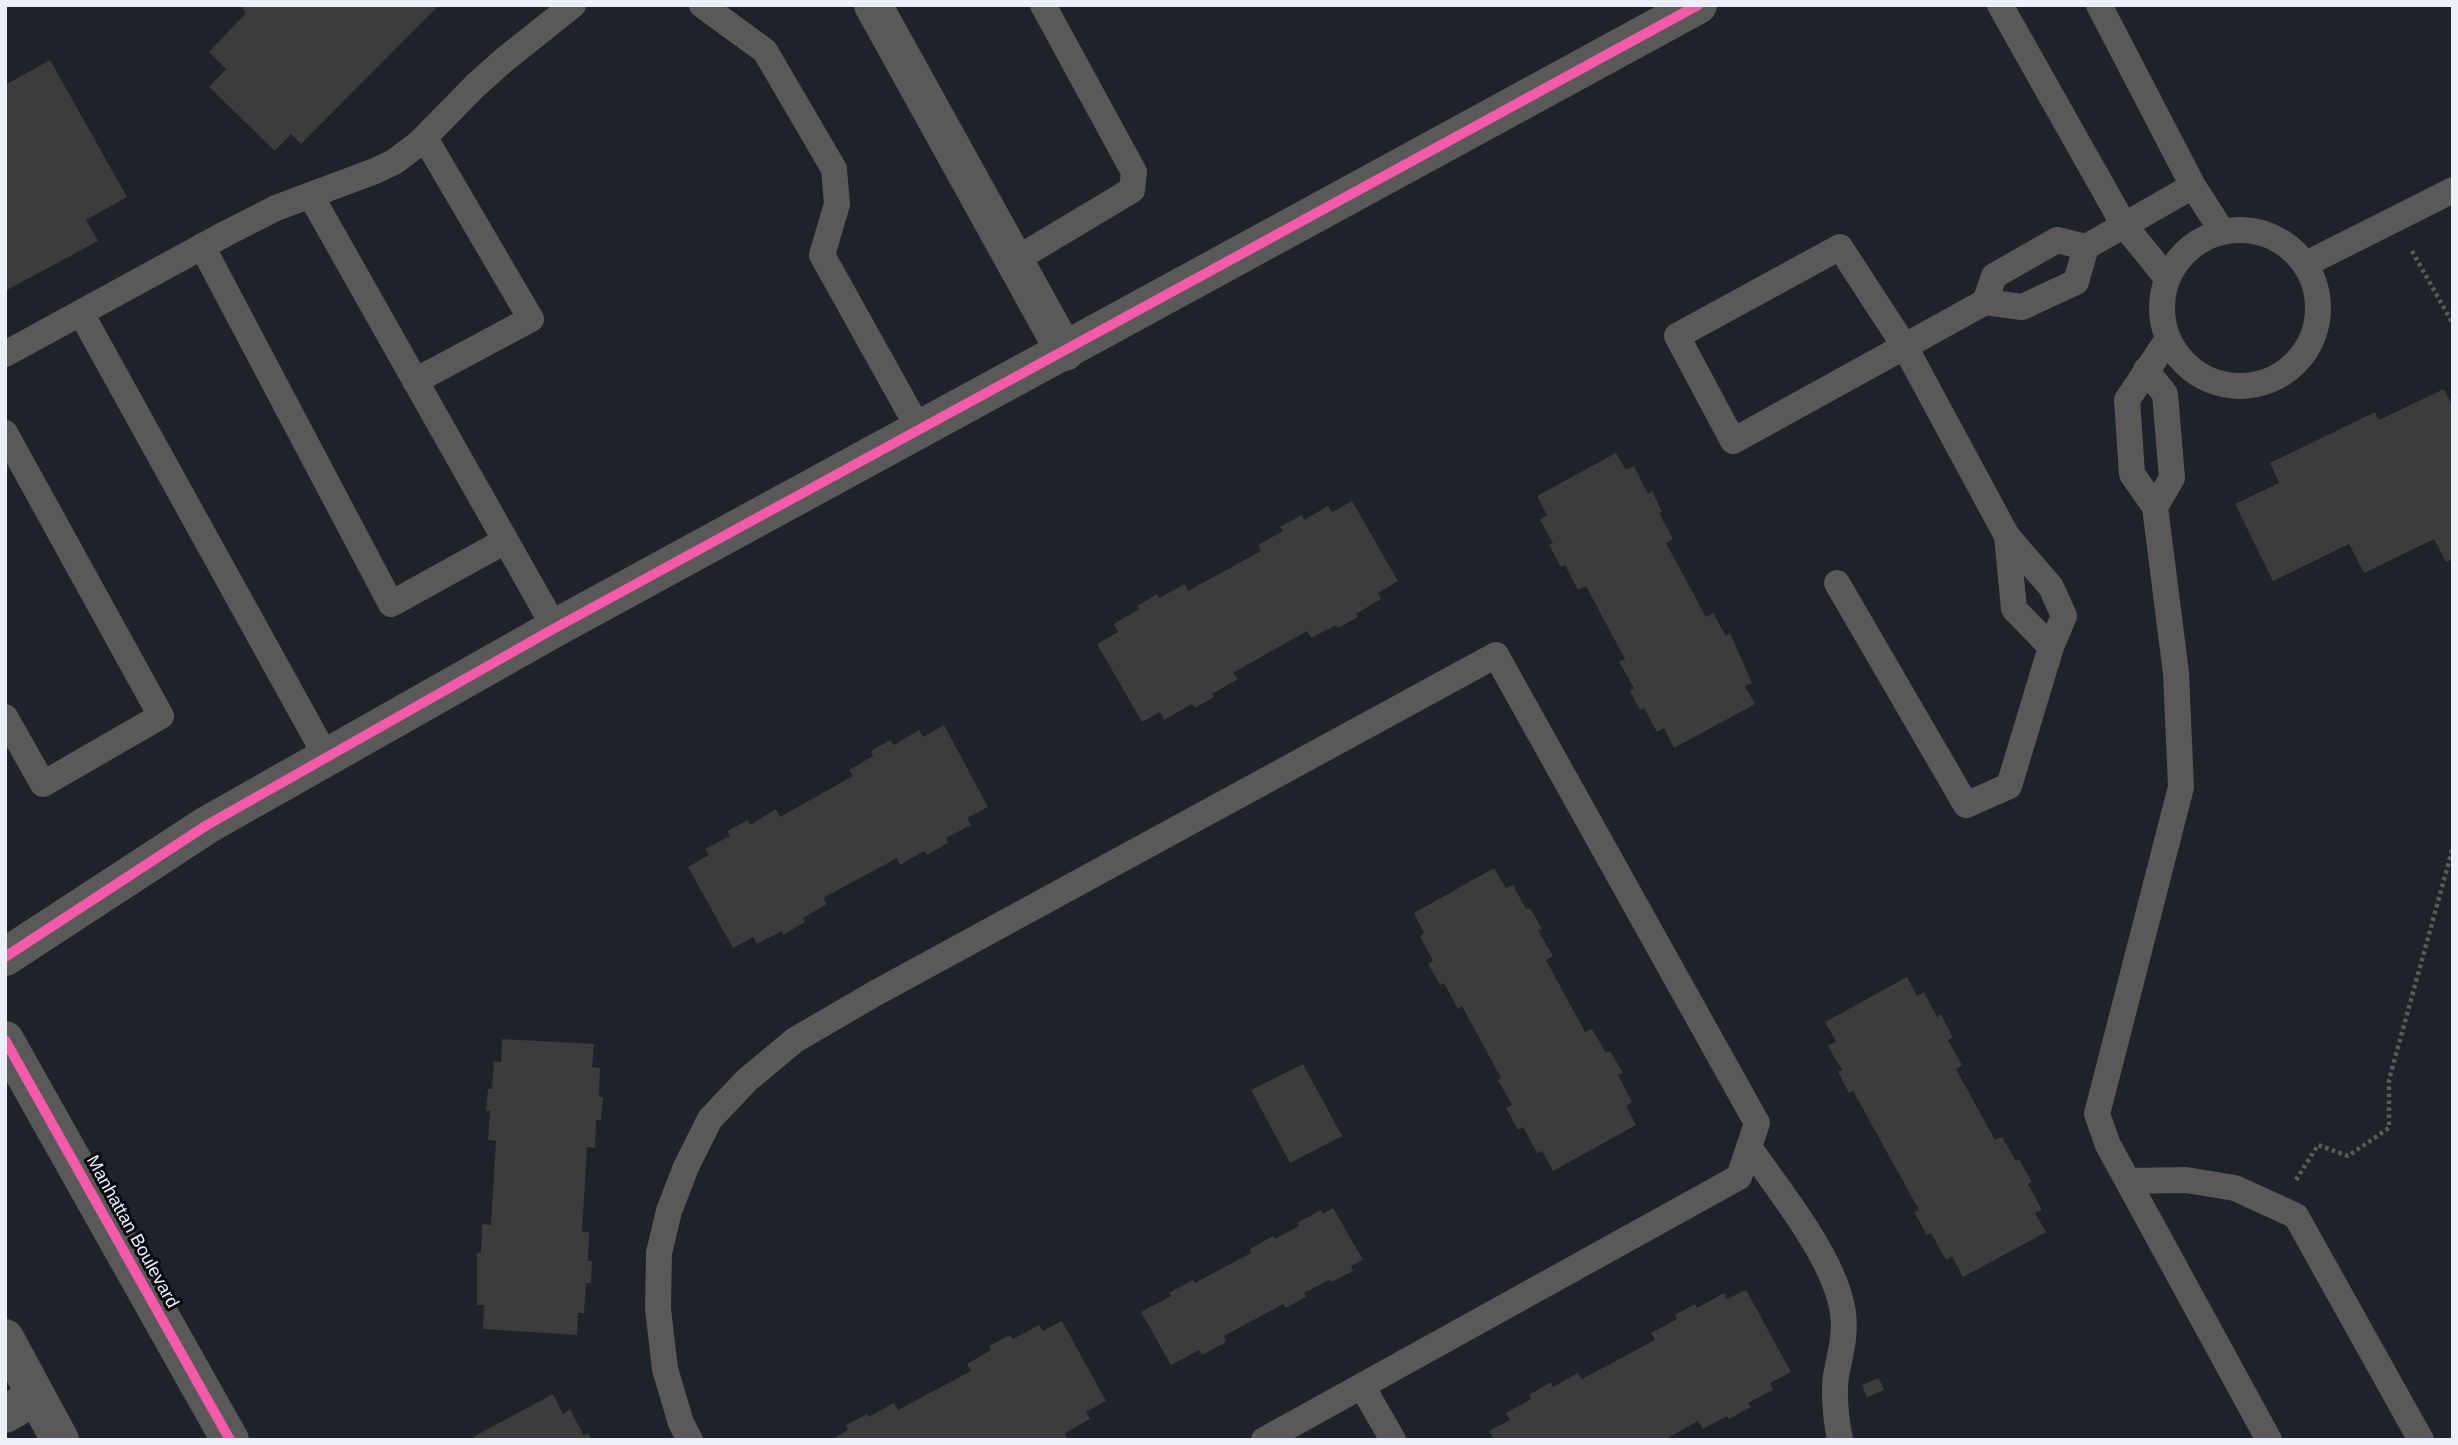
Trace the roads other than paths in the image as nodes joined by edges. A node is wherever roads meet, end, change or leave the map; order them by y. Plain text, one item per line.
1 (573, 5) edge
2 (702, 5) edge
3 (873, 5) edge
4 (1043, 5) edge
5 (1698, 5) edge
6 (2000, 5) edge
7 (2099, 5) edge
8 (425, 138) junction
9 (2193, 187) junction
10 (2453, 190) edge
11 (311, 196) junction
12 (2124, 225) junction
13 (2222, 231) junction
14 (202, 246) junction
15 (2086, 247) junction
16 (1015, 260) junction
17 (2306, 264) junction
18 (2167, 278) junction
19 (1985, 302) junction
20 (80, 313) junction
21 (2168, 339) junction
22 (1905, 347) junction
23 (1065, 352) junction
24 (5, 354) edge
25 (2146, 370) junction
26 (415, 381) junction
27 (920, 430) junction
28 (5, 433) edge
29 (2155, 507) junction
30 (2007, 536) junction
31 (505, 541) junction
32 (1837, 583) dead end
33 (555, 628) junction
34 (2051, 647) junction
35 (5, 717) edge
36 (327, 758) junction
37 (5, 957) edge
38 (5, 1040) edge
39 (1749, 1147) junction
40 (2127, 1181) junction
41 (5, 1338) edge
42 (1362, 1386) junction
43 (20, 1405) edge
44 (60, 1440) edge
45 (230, 1440) edge
46 (690, 1440) edge
47 (1264, 1440) edge
48 (1393, 1440) edge
49 (1840, 1440) edge
50 (2269, 1440) edge
51 (2421, 1440) edge

1 - 8 lane
2 - 27 lane
3 - 16 street
4 - 16 lane
5 - 23 street
6 - 12 lane
7 - 9 lane
8 - 11 lane
8 - 26 lane
9 - 12 lane
9 - 13 lane
10 - 17 lane
11 - 14 lane
11 - 26 lane
12 - 15 lane
12 - 18 lane
13 - 17 lane
13 - 18 lane
14 - 20 lane
14 - 31 lane
15 - 19 lane
15 - 19 lane
16 - 23 street
17 - 21 lane
18 - 21 lane
19 - 22 lane
20 - 24 lane
20 - 36 lane
21 - 25 lane
22 - 22 lane
22 - 30 lane
23 - 27 street
25 - 29 lane
25 - 29 lane
26 - 31 lane
27 - 33 street
28 - 35 lane
29 - 40 lane
30 - 34 lane
30 - 34 lane
31 - 33 lane
32 - 34 lane
33 - 36 street
36 - 37 street
38 - 45 street, Manhattan Boulevard
39 - 42 lane
39 - 46 lane
39 - 49 lane
40 - 50 lane
40 - 51 lane
41 - 43 street
42 - 47 lane
42 - 48 lane
43 - 44 street

